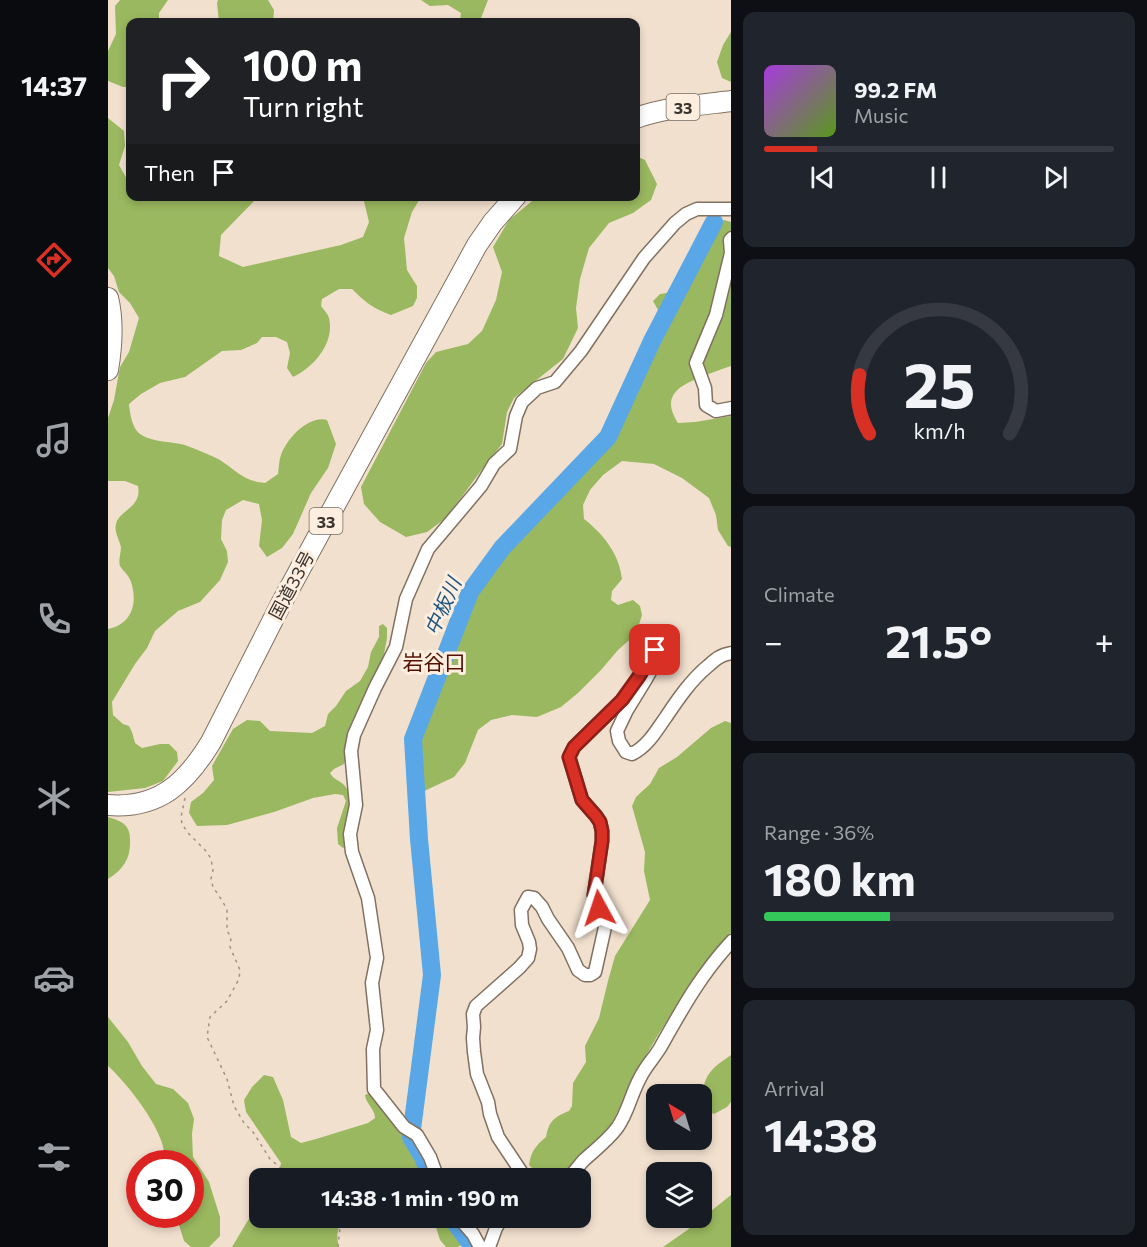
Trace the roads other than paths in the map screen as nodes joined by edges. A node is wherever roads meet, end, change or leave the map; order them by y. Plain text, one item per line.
1 (731, 101) edge
2 (640, 117) edge
3 (512, 201) edge
4 (731, 209) edge
5 (731, 253) edge
6 (108, 298) edge
7 (108, 369) edge
8 (731, 408) edge
9 (731, 653) edge
10 (108, 805) edge
11 (731, 942) edge
12 (434, 1168) edge
13 (519, 1168) edge
14 (578, 1168) edge
15 (468, 1228) edge
16 (496, 1228) edge
17 (480, 1247) edge
18 (489, 1247) edge

1 - 2 highway, 33
3 - 10 highway, 国道33号 / 33
4 - 12 street
5 - 8 street
6 - 7 highway
9 - 13 street
11 - 14 street
15 - 17 street
16 - 18 street

